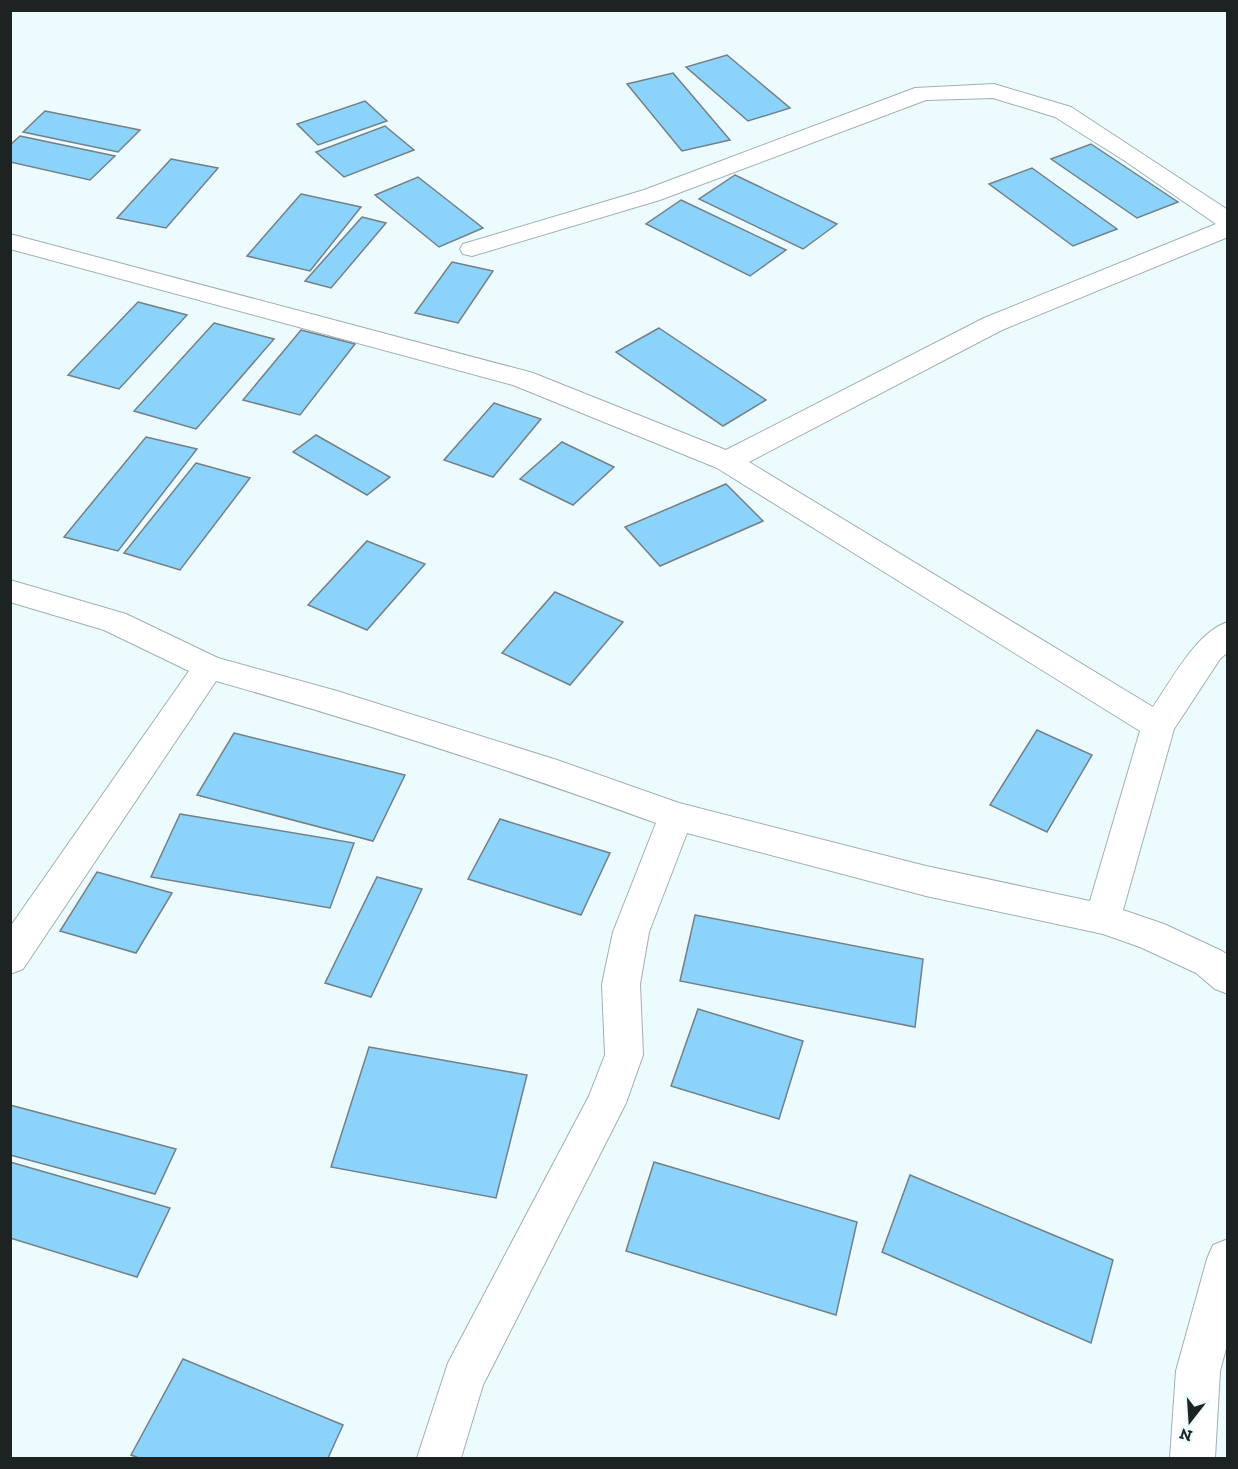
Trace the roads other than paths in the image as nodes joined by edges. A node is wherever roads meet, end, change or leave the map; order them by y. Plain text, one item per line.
1 (1227, 221) edge
2 (1227, 228) edge
3 (22, 244) edge
4 (472, 249) dead end
5 (10, 268) edge
6 (727, 461) junction
7 (10, 591) edge
8 (1227, 633) edge
9 (209, 667) junction
10 (1158, 726) junction
11 (676, 816) junction
12 (1103, 919) junction
13 (10, 958) edge
14 (1227, 978) edge
15 (1227, 1259) edge
16 (439, 1458) edge
17 (1191, 1458) edge

1 - 4 street
2 - 6 street
3 - 5 street
3 - 6 street
6 - 10 street
7 - 9 street
8 - 10 street
9 - 11 street
9 - 13 street
10 - 12 street
11 - 12 street
11 - 16 street
12 - 14 street
15 - 17 street

